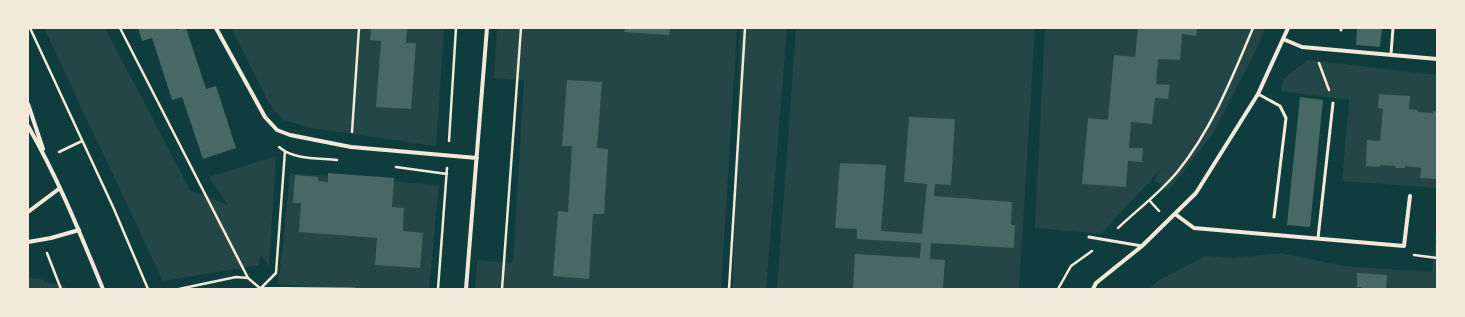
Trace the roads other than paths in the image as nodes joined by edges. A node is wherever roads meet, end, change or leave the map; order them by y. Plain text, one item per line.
1 (216, 28) edge
2 (486, 28) edge
3 (1288, 28) edge
4 (1393, 28) edge
5 (1283, 39) junction
6 (1391, 54) junction
7 (1437, 59) edge
8 (1258, 94) junction
9 (28, 104) edge
10 (1333, 104) road end
11 (28, 126) edge
12 (47, 158) junction
13 (477, 158) junction
14 (60, 188) junction
15 (1410, 196) dead end
16 (28, 212) edge
17 (1175, 214) junction
18 (1274, 217) dead end
19 (79, 230) junction
20 (1090, 237) dead end
21 (1318, 238) junction
22 (28, 242) edge
23 (1142, 246) junction
24 (103, 289) edge
25 (466, 289) edge
26 (1093, 289) edge

1 - 13 street
2 - 13 street
3 - 5 street
4 - 6 lane
5 - 6 street
5 - 8 street
6 - 7 street
8 - 17 street
8 - 18 lane
9 - 12 street
10 - 21 lane
11 - 12 street
12 - 14 street
13 - 25 street
14 - 16 street
14 - 19 street
15 - 21 street
17 - 21 street
17 - 23 street
19 - 22 street
19 - 24 street
20 - 23 lane
23 - 26 street

